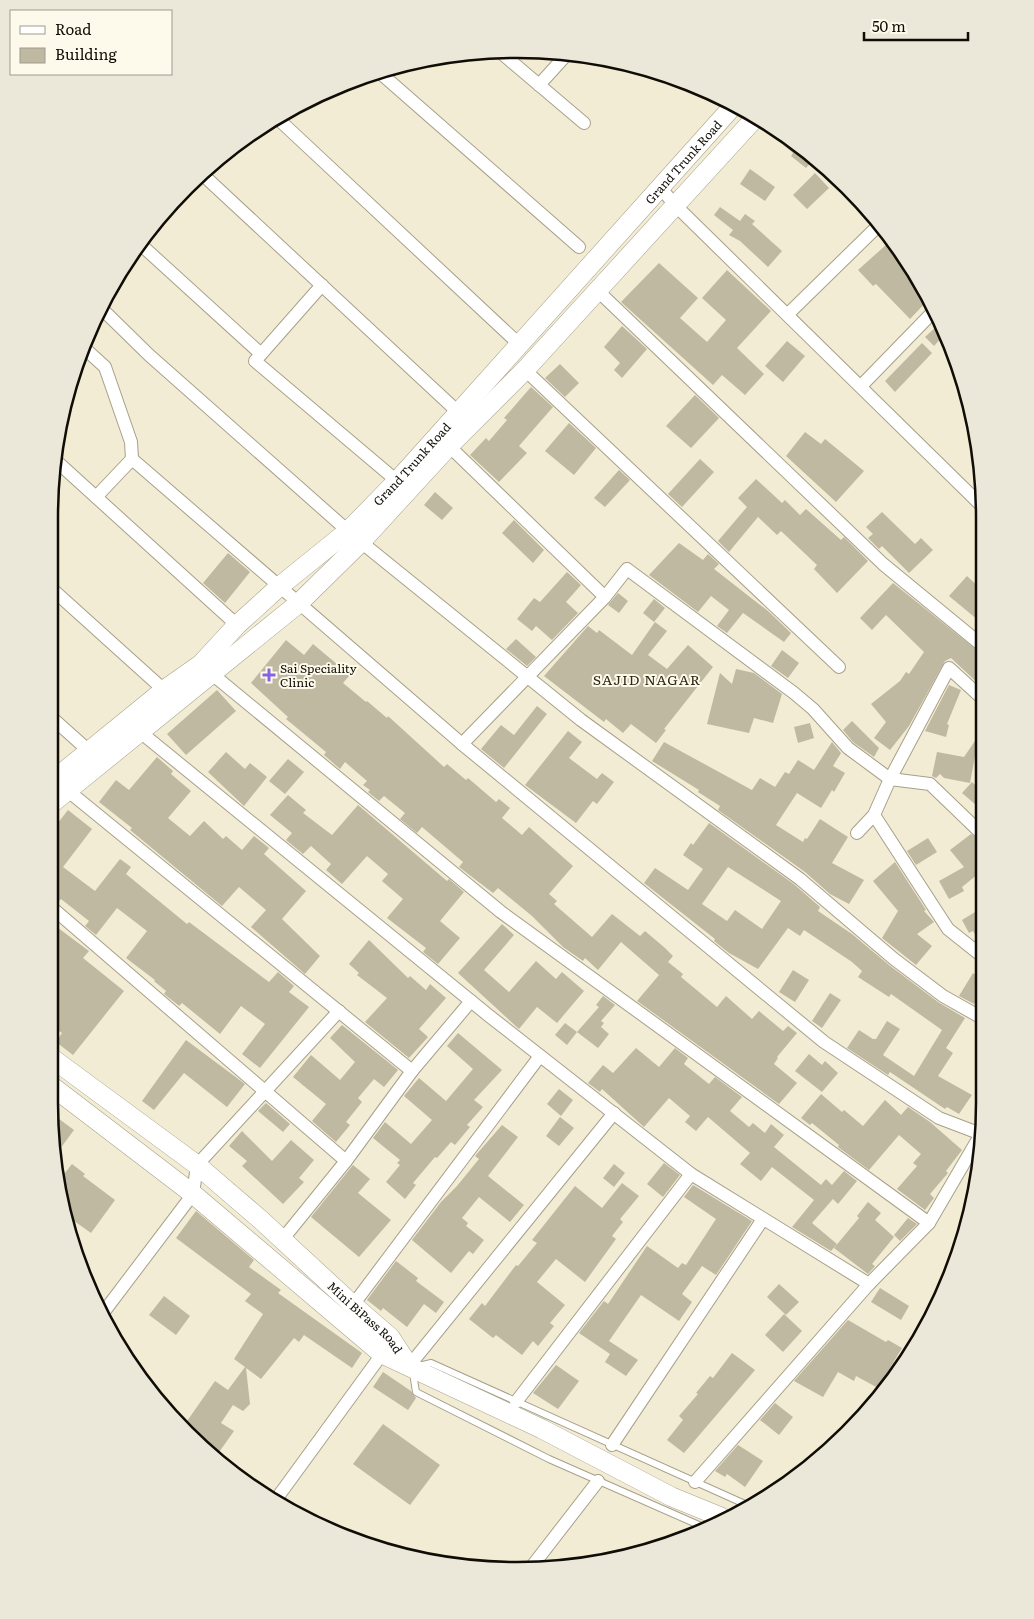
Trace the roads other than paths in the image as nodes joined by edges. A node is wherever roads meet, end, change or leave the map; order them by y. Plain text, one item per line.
1 (507, 58) edge
2 (562, 59) edge
3 (385, 77) edge
4 (538, 85) junction
5 (730, 110) edge
6 (282, 122) edge
7 (751, 122) edge
8 (584, 123) dead end
9 (207, 178) edge
10 (660, 187) junction
11 (674, 204) junction
12 (875, 229) edge
13 (579, 247) dead end
14 (145, 248) edge
15 (322, 285) junction
16 (598, 291) junction
17 (106, 312) edge
18 (788, 314) junction
19 (930, 315) edge
20 (519, 344) junction
21 (88, 352) edge
22 (261, 354) junction
23 (525, 370) junction
24 (861, 386) junction
25 (458, 412) junction
26 (449, 446) junction
27 (132, 459) junction
28 (60, 465) edge
29 (397, 481) junction
30 (96, 497) junction
31 (976, 500) edge
32 (355, 537) junction
33 (280, 586) junction
34 (58, 594) edge
35 (605, 597) junction
36 (299, 603) junction
37 (237, 625) junction
38 (976, 640) edge
39 (839, 667) dead end
40 (212, 674) junction
41 (528, 677) junction
42 (164, 690) junction
43 (976, 693) edge
44 (58, 724) edge
45 (139, 731) junction
46 (462, 744) junction
47 (89, 751) junction
48 (890, 779) junction
49 (59, 786) edge
50 (874, 815) junction
51 (976, 827) edge
52 (856, 833) dead end
53 (58, 913) edge
54 (976, 951) edge
55 (471, 1001) junction
56 (339, 1011) junction
57 (976, 1015) edge
58 (540, 1056) junction
59 (58, 1063) edge
60 (412, 1070) junction
61 (265, 1089) junction
62 (58, 1091) edge
63 (614, 1113) junction
64 (976, 1132) edge
65 (975, 1145) edge
66 (346, 1161) junction
67 (197, 1165) junction
68 (691, 1174) junction
69 (193, 1194) junction
70 (763, 1219) junction
71 (929, 1223) junction
72 (282, 1240) junction
73 (869, 1284) junction
74 (353, 1306) junction
75 (107, 1308) edge
76 (382, 1354) junction
77 (411, 1366) junction
78 (516, 1402) junction
79 (612, 1445) junction
80 (598, 1481) junction
81 (694, 1482) junction
82 (279, 1495) edge
83 (741, 1503) edge
84 (717, 1515) edge
85 (697, 1525) edge
86 (536, 1561) edge

1 - 4 street
2 - 4 street
3 - 13 street
4 - 8 street
5 - 10 main road, Grand Trunk Road
6 - 20 street
7 - 11 main road
9 - 15 street
10 - 11 street
10 - 20 main road, Grand Trunk Road
11 - 16 main road
11 - 18 street
12 - 18 street
14 - 22 street
15 - 22 street
15 - 25 street
16 - 23 main road
16 - 38 street
17 - 32 street
18 - 24 street
19 - 24 street
20 - 25 main road, Grand Trunk Road
21 - 27 street
22 - 29 street
23 - 26 main road
23 - 39 street
24 - 31 street
25 - 29 main road, Grand Trunk Road
26 - 32 main road
26 - 35 street
27 - 30 street
27 - 33 street
28 - 30 street
29 - 32 main road, Grand Trunk Road
30 - 37 street
32 - 33 main road, Grand Trunk Road
32 - 36 main road
32 - 41 street
33 - 36 street
33 - 37 main road, Grand Trunk Road
34 - 42 street
35 - 41 street
35 - 48 street
36 - 40 main road
36 - 46 street
37 - 42 main road, Grand Trunk Road
40 - 45 main road
40 - 71 street
41 - 46 street
41 - 57 street
42 - 47 main road, Grand Trunk Road
43 - 48 street
44 - 47 street
45 - 49 main road
45 - 55 street
46 - 64 street
47 - 49 main road, Grand Trunk Road
48 - 50 street
48 - 51 street
49 - 56 street
50 - 52 street
50 - 54 street
53 - 61 street
55 - 58 street
55 - 60 street
56 - 60 street
56 - 61 street
58 - 63 street
58 - 74 street
59 - 67 main road, Mini BiPass Road
60 - 66 street
61 - 66 street
61 - 67 street
62 - 69 main road
63 - 68 street
63 - 77 street
65 - 71 street
66 - 72 street
67 - 69 street
67 - 72 main road, Mini BiPass Road
68 - 70 street
68 - 78 street
69 - 75 street
69 - 76 main road
70 - 73 street
70 - 79 street
71 - 73 street
72 - 74 main road, Mini BiPass Road
73 - 81 street
74 - 77 main road, Mini BiPass Road
76 - 77 main road
76 - 82 street
77 - 78 lane
77 - 80 lane
77 - 84 main road, Mini BiPass Road
78 - 79 lane
79 - 81 lane
80 - 85 lane
80 - 86 street
81 - 83 lane

